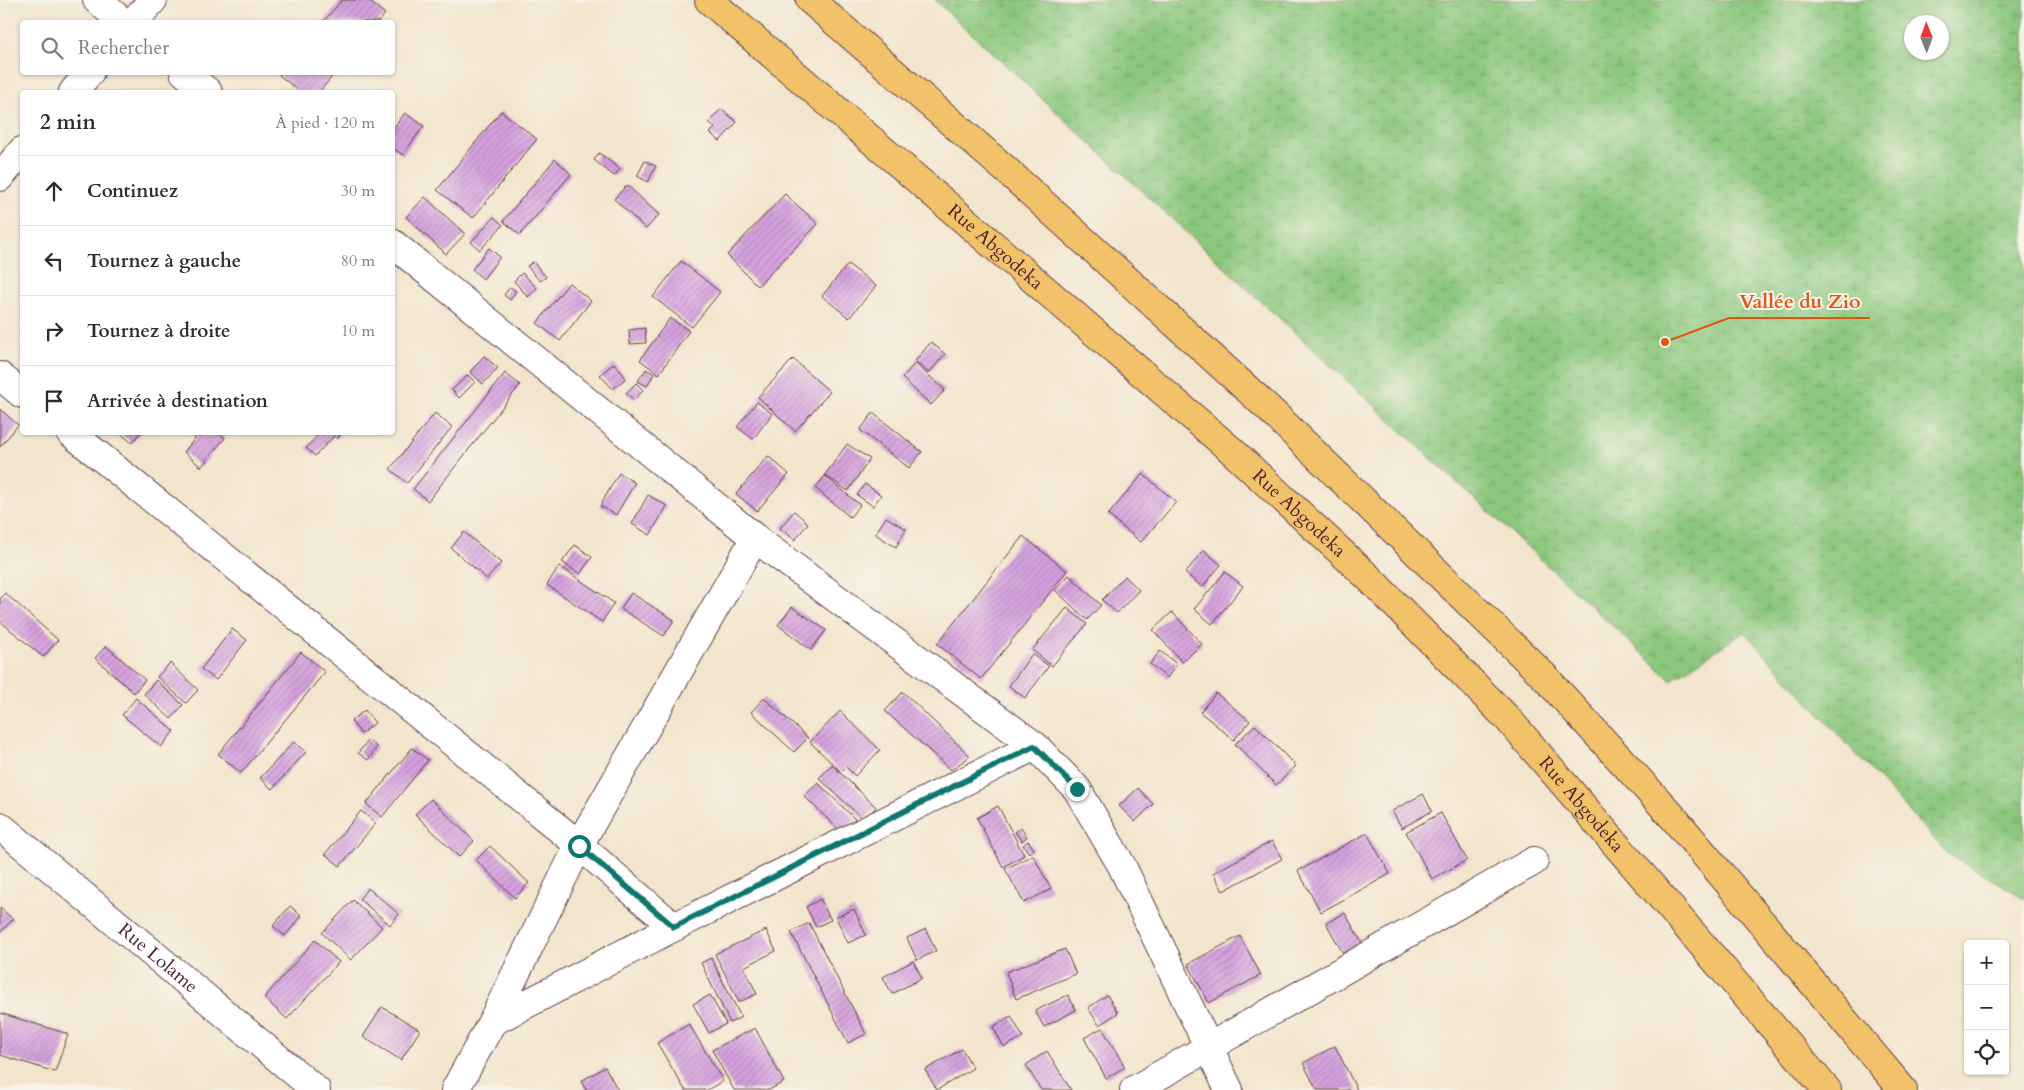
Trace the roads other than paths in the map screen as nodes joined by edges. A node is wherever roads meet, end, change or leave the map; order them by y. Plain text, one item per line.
1 (97, 0) edge
2 (153, 0) edge
3 (710, 0) edge
4 (810, 0) edge
5 (121, 20) edge
6 (135, 20) edge
7 (87, 75) edge
8 (188, 75) edge
9 (75, 90) edge
10 (206, 90) edge
11 (20, 153) edge
12 (0, 177) edge
13 (395, 245) edge
14 (0, 376) edge
15 (20, 392) edge
16 (74, 435) edge
17 (755, 538) junction
18 (1034, 746) junction
19 (0, 826) edge
20 (579, 846) junction
21 (1534, 861) dead end
22 (674, 927) junction
23 (492, 1022) junction
24 (1208, 1048) junction
25 (316, 1090) edge
26 (455, 1090) edge
27 (1134, 1090) edge
28 (1229, 1090) edge
29 (1827, 1090) edge
30 (1903, 1090) edge

1 - 5 street
2 - 6 street
3 - 29 main road, Rue Abgodeka
4 - 30 main road
7 - 9 street
8 - 10 street
11 - 12 street
13 - 17 street
14 - 15 street
16 - 20 street
17 - 18 street
17 - 20 street
18 - 22 street
18 - 24 street
19 - 25 street, Rue Lolame
20 - 22 street
20 - 23 street
21 - 24 street
22 - 23 street
23 - 26 street
24 - 27 street
24 - 28 street

